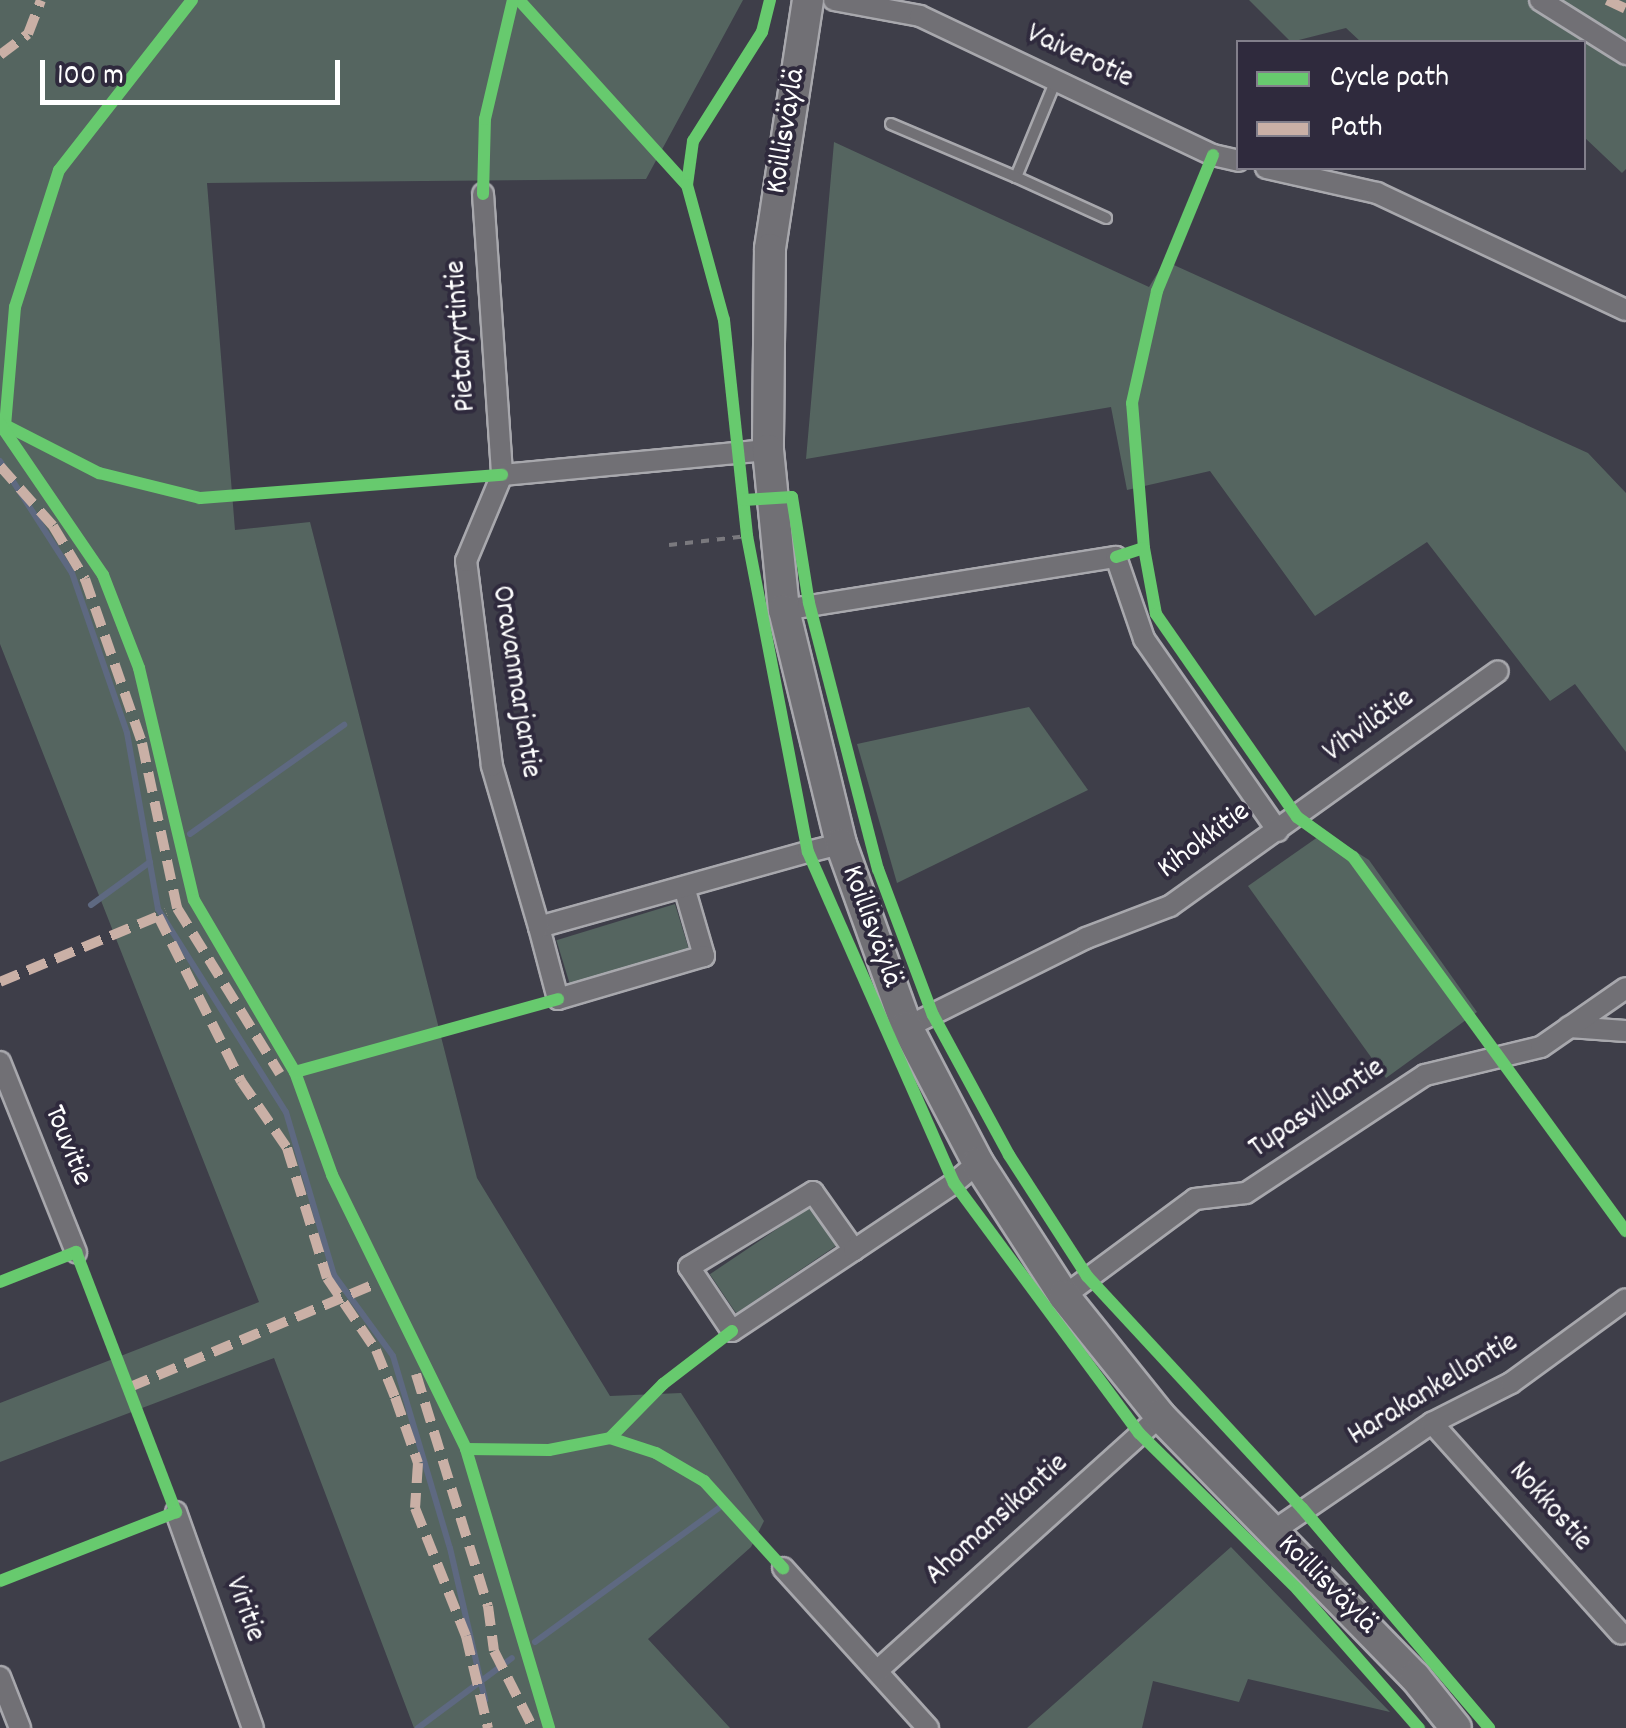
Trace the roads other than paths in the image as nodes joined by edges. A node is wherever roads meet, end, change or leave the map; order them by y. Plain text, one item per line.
1 (808, 0) edge
2 (834, 0) edge
3 (1540, 0) edge
4 (1626, 54) edge
5 (1056, 80) junction
6 (892, 124) dead end
7 (1236, 160) edge
8 (1275, 170) edge
9 (1016, 177) junction
10 (483, 194) dead end
11 (1106, 218) dead end
12 (1626, 310) edge
13 (768, 450) junction
14 (502, 474) junction
15 (784, 610) junction
16 (1498, 671) dead end
17 (1278, 831) junction
18 (841, 844) junction
19 (684, 887) junction
20 (539, 928) junction
21 (1626, 988) edge
22 (907, 1027) junction
23 (1569, 1027) junction
24 (1626, 1030) edge
25 (0, 1062) edge
26 (978, 1164) junction
27 (854, 1250) junction
28 (76, 1252) dead end
29 (1064, 1296) junction
30 (1626, 1299) edge
31 (1160, 1416) junction
32 (1432, 1423) junction
33 (176, 1512) dead end
34 (1272, 1532) junction
35 (783, 1568) dead end
36 (1621, 1634) dead end
37 (877, 1672) junction
38 (0, 1677) edge
39 (20, 1728) edge
40 (253, 1728) edge
41 (928, 1728) edge
42 (1456, 1728) edge

1 - 13 street, Koillisväylä
2 - 5 street, Vaiverotie
3 - 4 street
5 - 7 street, Vaiverotie
5 - 9 lane
6 - 9 lane
8 - 12 street
9 - 11 lane
10 - 14 street, Pietaryrtintie
13 - 14 street
13 - 15 street, Koillisväylä
14 - 20 street, Oravanmarjantie
15 - 17 street, Kihokkitie
15 - 18 street, Koillisväylä
16 - 17 street, Vihvilätie
17 - 22 street, Kihokkitie
18 - 19 street
18 - 22 street, Koillisväylä
19 - 20 street
19 - 20 street, Oravanmarjantie
21 - 23 street, Tupasvillantie
22 - 26 street, Koillisväylä
23 - 24 street
23 - 29 street, Tupasvillantie
25 - 28 street, Touvitie
26 - 27 street
26 - 29 street, Koillisväylä
27 - 27 street
29 - 31 street, Koillisväylä
30 - 32 street, Harakankellontie
31 - 34 street, Koillisväylä
31 - 37 street, Ahomansikantie
32 - 34 street, Harakankellontie
32 - 36 street, Nokkostie
33 - 40 street, Viritie
34 - 42 street, Koillisväylä
35 - 37 street
37 - 41 street
38 - 39 street

